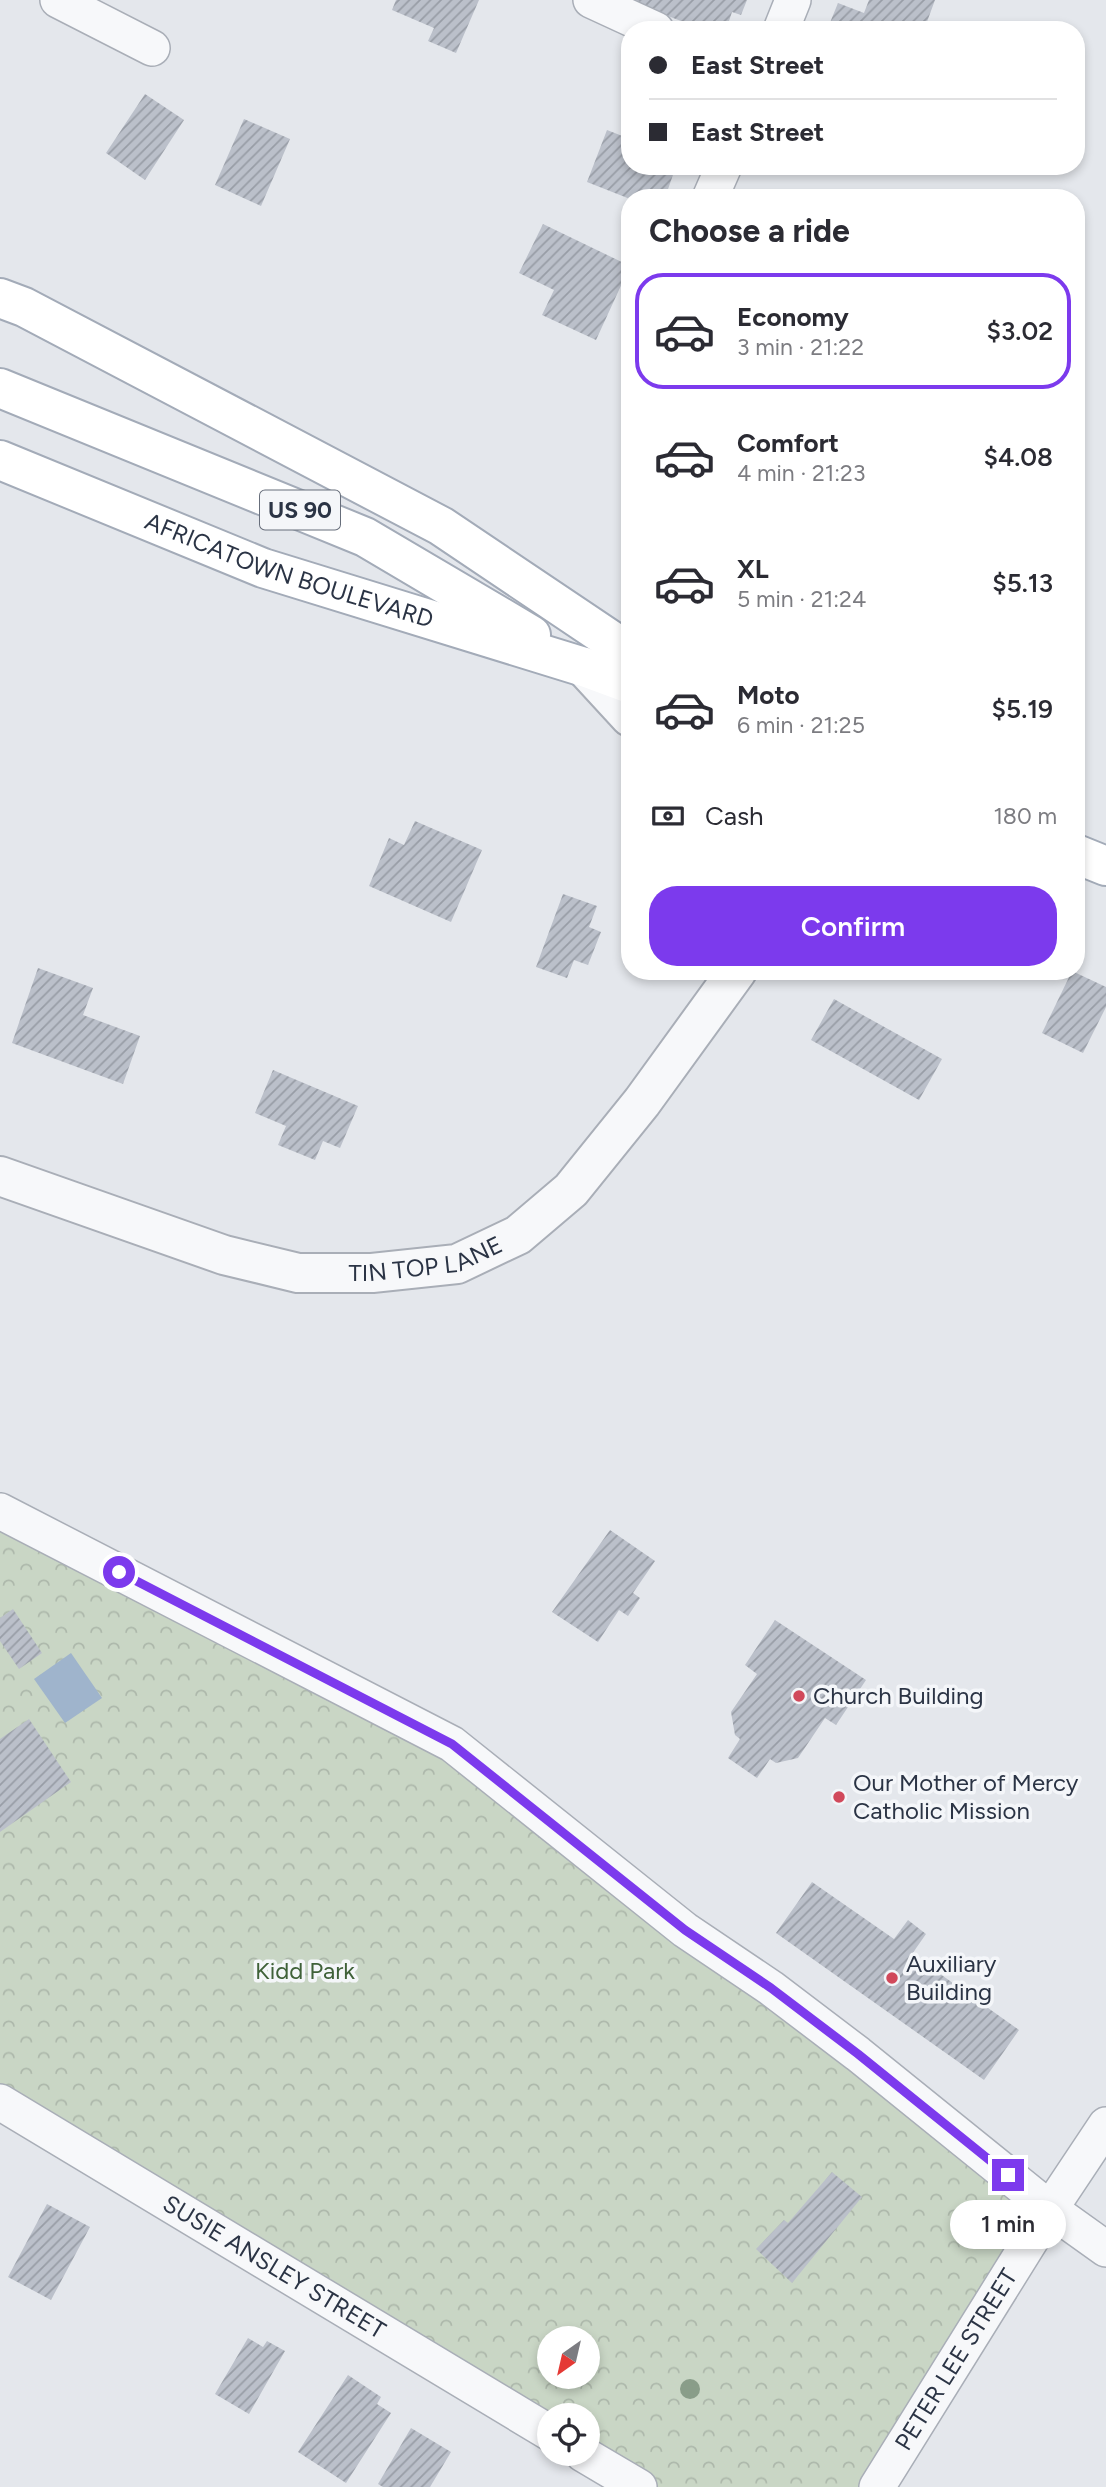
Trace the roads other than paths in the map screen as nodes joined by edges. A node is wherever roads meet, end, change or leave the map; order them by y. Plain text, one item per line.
1 (58, 0) edge
2 (592, 0) edge
3 (793, 0) edge
4 (637, 21) edge
5 (785, 21) edge
6 (152, 48) dead end
7 (0, 298) edge
8 (0, 388) edge
9 (0, 460) edge
10 (621, 647) edge
11 (583, 667) junction
12 (621, 681) edge
13 (621, 707) edge
14 (1085, 858) edge
15 (1106, 866) edge
16 (712, 988) edge
17 (0, 1176) edge
18 (0, 1511) edge
19 (0, 2102) edge
20 (1106, 2125) edge
21 (1050, 2209) junction
22 (1106, 2249) edge
23 (537, 2425) edge
24 (600, 2464) edge
25 (639, 2487) edge
26 (877, 2487) edge

1 - 6 street
2 - 4 street
3 - 5 street
7 - 10 main road
8 - 11 main road, AFRICATOWN BOULEVARD / US 90
9 - 11 main road, AFRICATOWN BOULEVARD / US 90
11 - 12 main road, AFRICATOWN BOULEVARD / US 90
11 - 13 street
14 - 15 main road
16 - 17 street, TIN TOP LANE
18 - 21 street
19 - 23 street, SUSIE ANSLEY STREET
20 - 21 street, PETER LEE STREET
21 - 22 street
21 - 26 street, PETER LEE STREET
24 - 25 street

